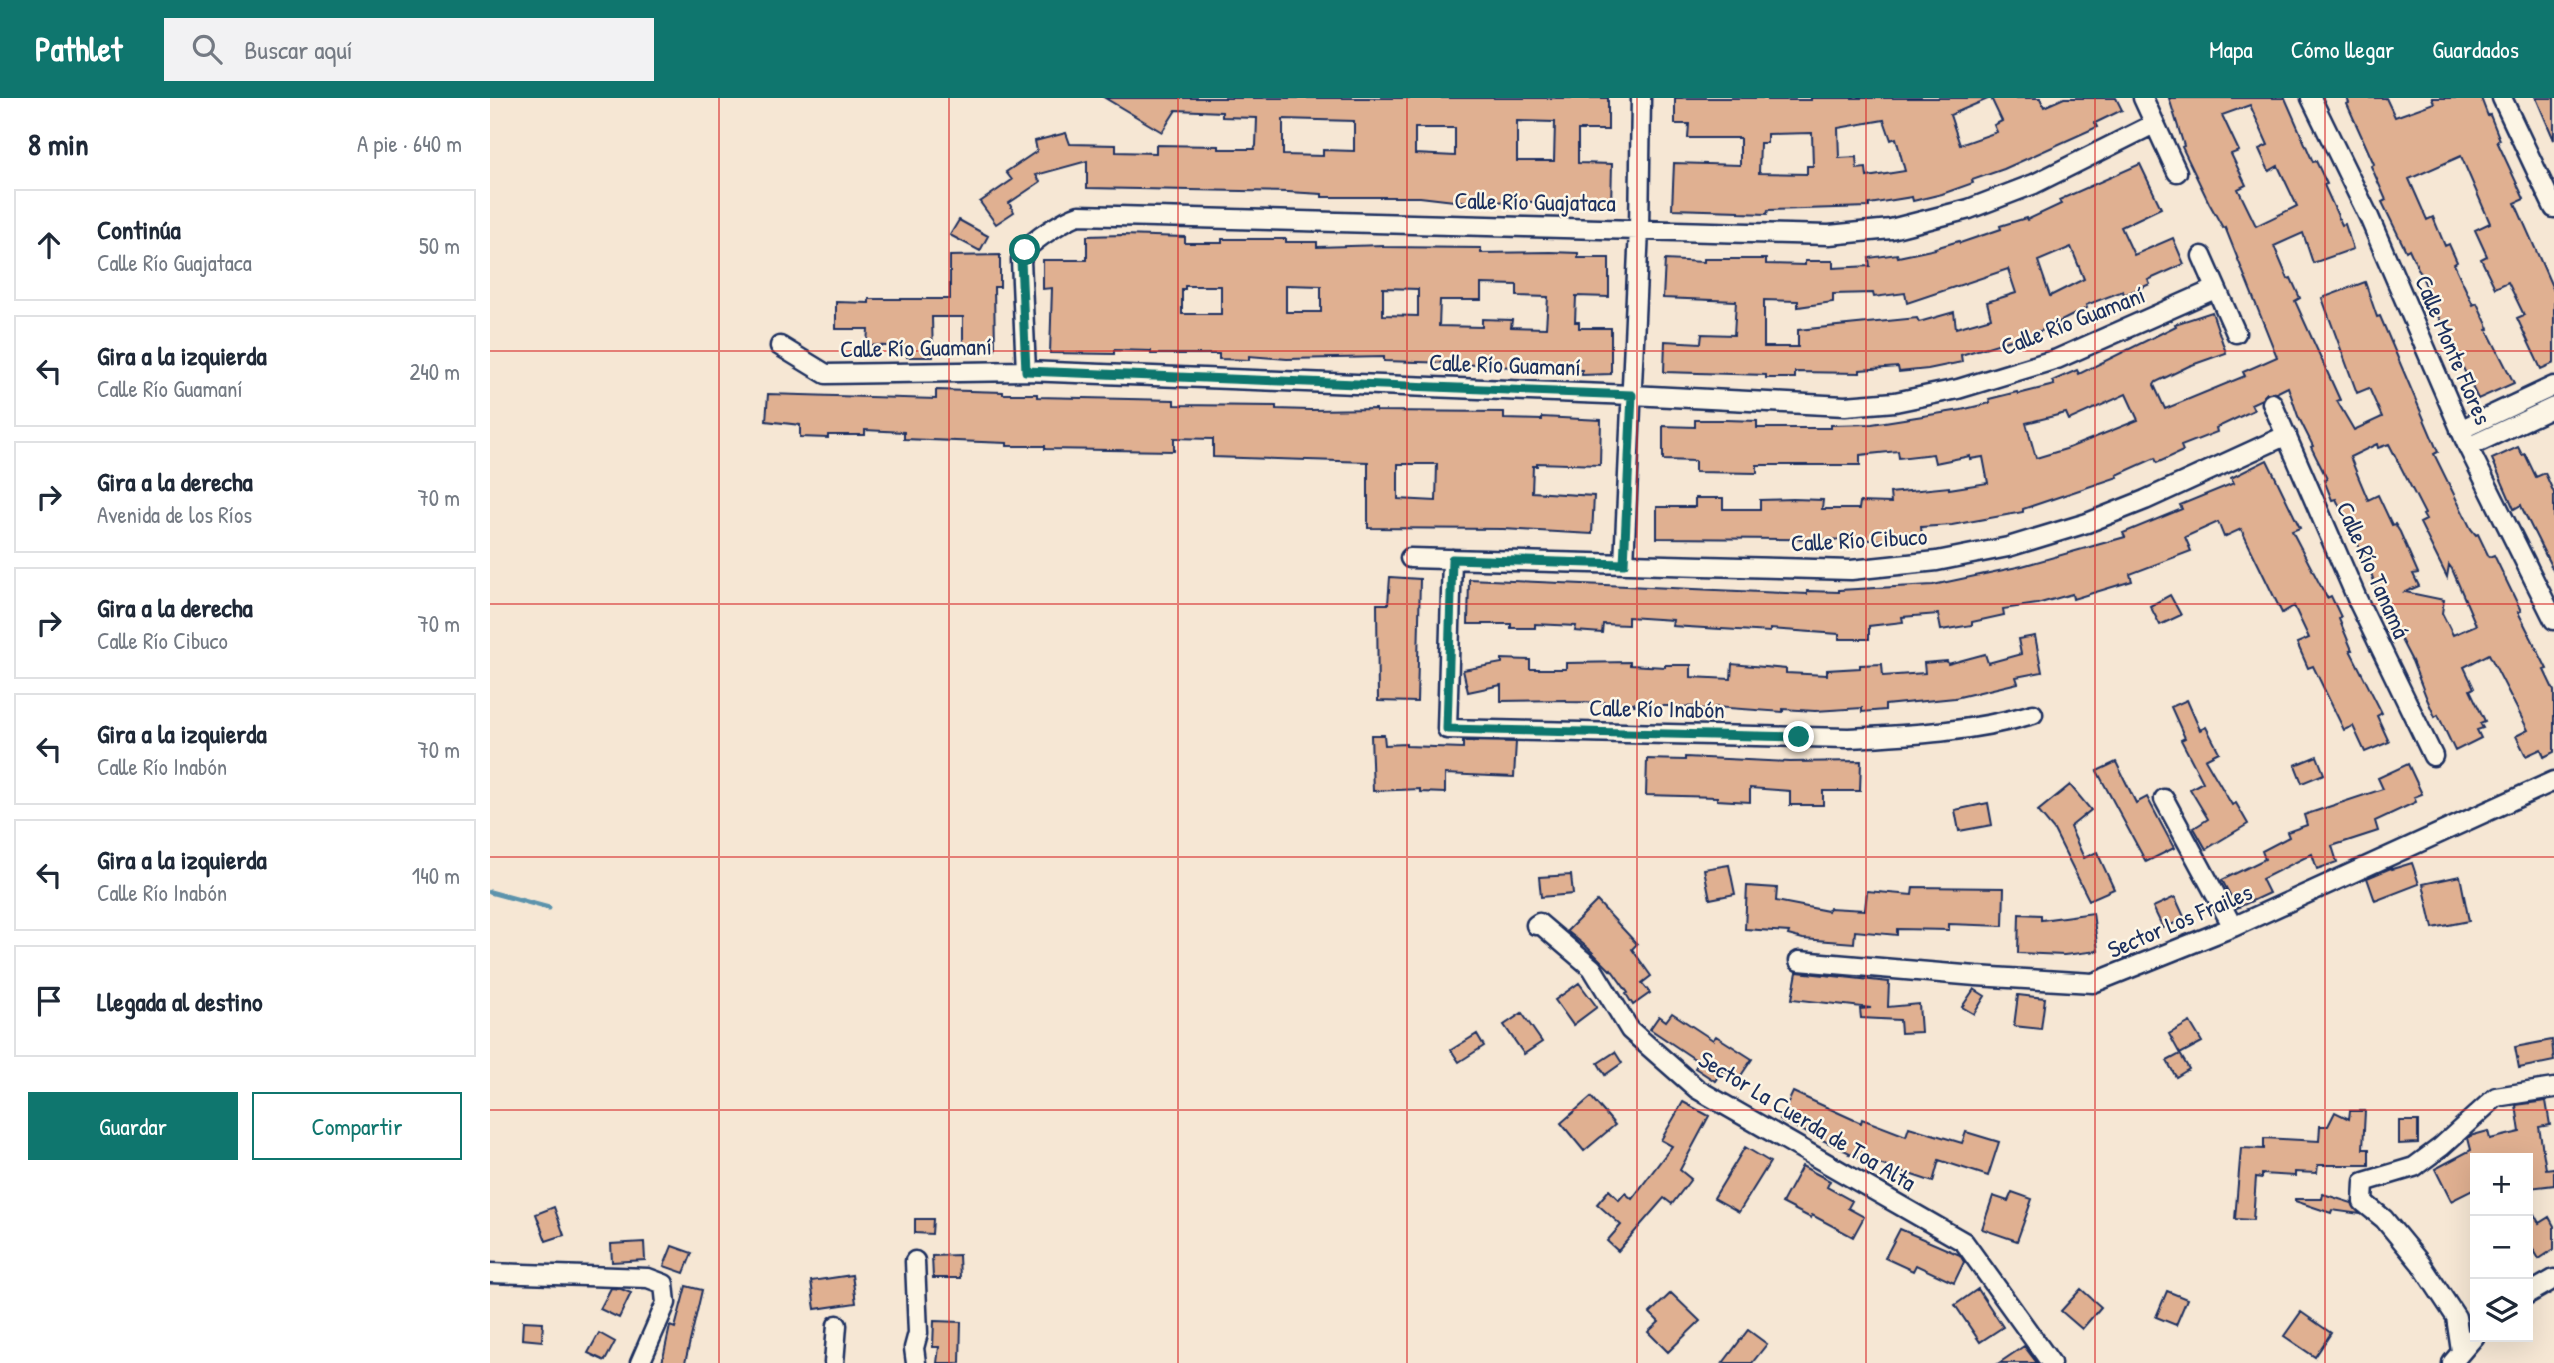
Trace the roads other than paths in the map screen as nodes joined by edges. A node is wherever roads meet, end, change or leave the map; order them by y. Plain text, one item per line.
1 (1641, 98) edge
2 (2143, 98) edge
3 (2311, 98) edge
4 (2501, 98) edge
5 (2154, 124) junction
6 (2177, 172) dead end
7 (2554, 208) edge
8 (1639, 229) junction
9 (2202, 256) dead end
10 (2215, 289) junction
11 (2236, 333) dead end
12 (780, 346) dead end
13 (1026, 371) junction
14 (2554, 386) edge
15 (1632, 395) junction
16 (2272, 403) dead end
17 (2554, 407) edge
18 (2460, 430) junction
19 (2287, 435) junction
20 (2468, 447) junction
21 (1410, 558) dead end
22 (1452, 559) junction
23 (1624, 564) junction
24 (2554, 620) edge
25 (2033, 714) dead end
26 (2433, 756) dead end
27 (2554, 781) edge
28 (2164, 799) dead end
29 (1536, 925) dead end
30 (2232, 927) junction
31 (1799, 961) dead end
32 (2554, 1088) edge
33 (915, 1261) dead end
34 (490, 1273) edge
35 (2554, 1279) edge
36 (2533, 1291) edge
37 (837, 1325) dead end
38 (2470, 1342) edge
39 (2457, 1357) edge
40 (640, 1363) edge
41 (834, 1363) edge
42 (916, 1363) edge
43 (2052, 1363) edge

1 - 8 street
2 - 5 street
3 - 18 street, Calle Monte Flores
4 - 7 street
5 - 6 street
5 - 8 street, Calle Río Guajataca
8 - 13 street, Calle Río Guajataca
8 - 15 street
9 - 10 street
10 - 11 street
10 - 15 street, Calle Río Guamaní
12 - 13 street, Calle Río Guamaní
13 - 15 street, Calle Río Guamaní
14 - 18 street
15 - 23 street
16 - 19 street, Calle Río Tanamá
17 - 20 street
18 - 20 street, Calle Monte Flores
19 - 23 street, Calle Río Cibuco
19 - 26 street, Calle Río Tanamá
20 - 24 street, Calle Monte Flores
21 - 22 street, Calle Río Cibuco
22 - 23 street, Calle Río Cibuco
22 - 25 street, Calle Río Inabón
27 - 30 street, Sector Los Frailes
28 - 30 street
29 - 43 street, Sector La Cuerda de Toa Alta
30 - 31 street, Sector Los Frailes
32 - 39 street
33 - 42 street
34 - 40 street
35 - 36 street
37 - 41 street
38 - 39 street

